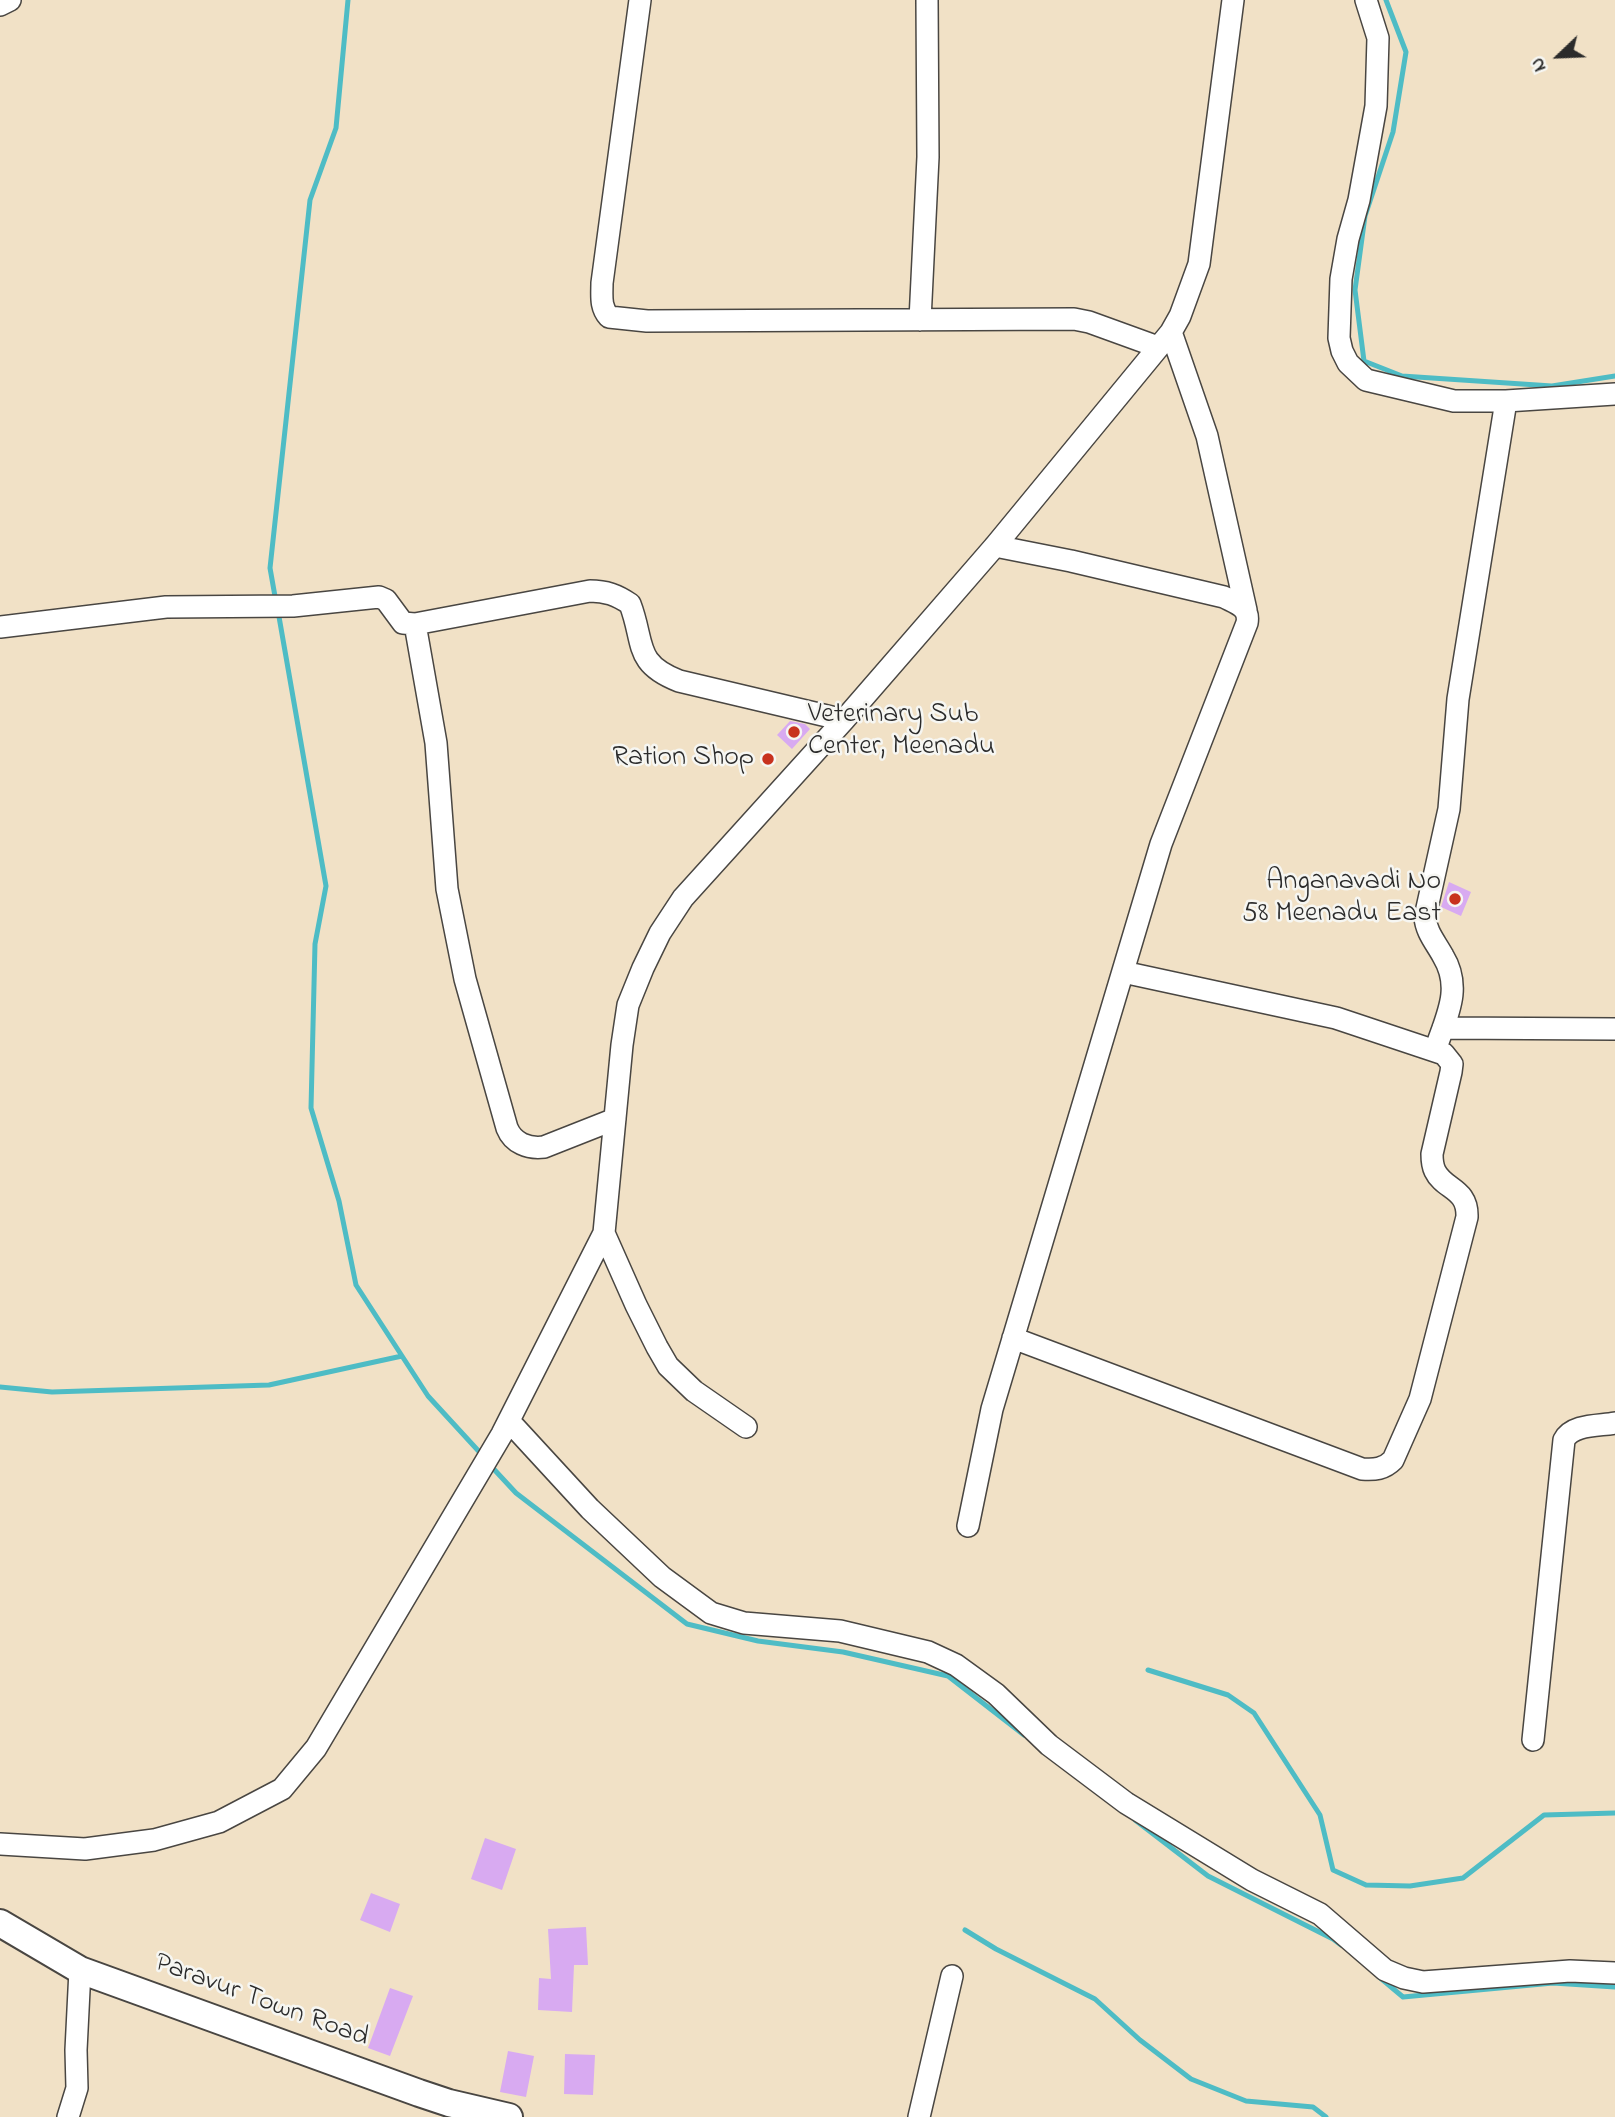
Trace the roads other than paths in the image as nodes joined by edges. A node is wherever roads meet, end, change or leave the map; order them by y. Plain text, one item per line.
1 (639, 0) edge
2 (927, 0) edge
3 (1233, 0) edge
4 (1366, 0) edge
5 (920, 320) junction
6 (1165, 340) junction
7 (1615, 394) edge
8 (1506, 401) junction
9 (995, 545) junction
10 (1246, 610) junction
11 (415, 624) junction
12 (0, 626) edge
13 (844, 720) junction
14 (1123, 972) junction
15 (1443, 1028) junction
16 (1615, 1029) edge
17 (1435, 1051) junction
18 (615, 1119) junction
19 (604, 1233) junction
20 (1013, 1338) junction
21 (1615, 1423) edge
22 (746, 1427) dead end
23 (505, 1428) junction
24 (968, 1526) dead end
25 (1533, 1740) dead end
26 (0, 1844) edge
27 (0, 1923) edge
28 (80, 1970) junction
29 (1615, 1973) edge
30 (952, 1976) dead end
31 (68, 2117) edge
32 (509, 2117) edge
33 (919, 2117) edge

1 - 5 street
2 - 5 street
3 - 6 street
4 - 8 street
5 - 6 street
6 - 9 street
6 - 10 street
7 - 8 street
8 - 15 street
9 - 10 street
9 - 13 street
10 - 14 street
11 - 12 street
11 - 13 street
11 - 18 street
13 - 18 street
14 - 17 street
14 - 20 street
15 - 16 street
15 - 17 street
17 - 20 street
18 - 19 street
19 - 22 street
19 - 23 street
20 - 24 street
21 - 25 street
23 - 26 street
23 - 29 street
27 - 28 main road, Paravur Town Road
28 - 31 street
28 - 32 main road, Paravur Town Road
30 - 33 street

